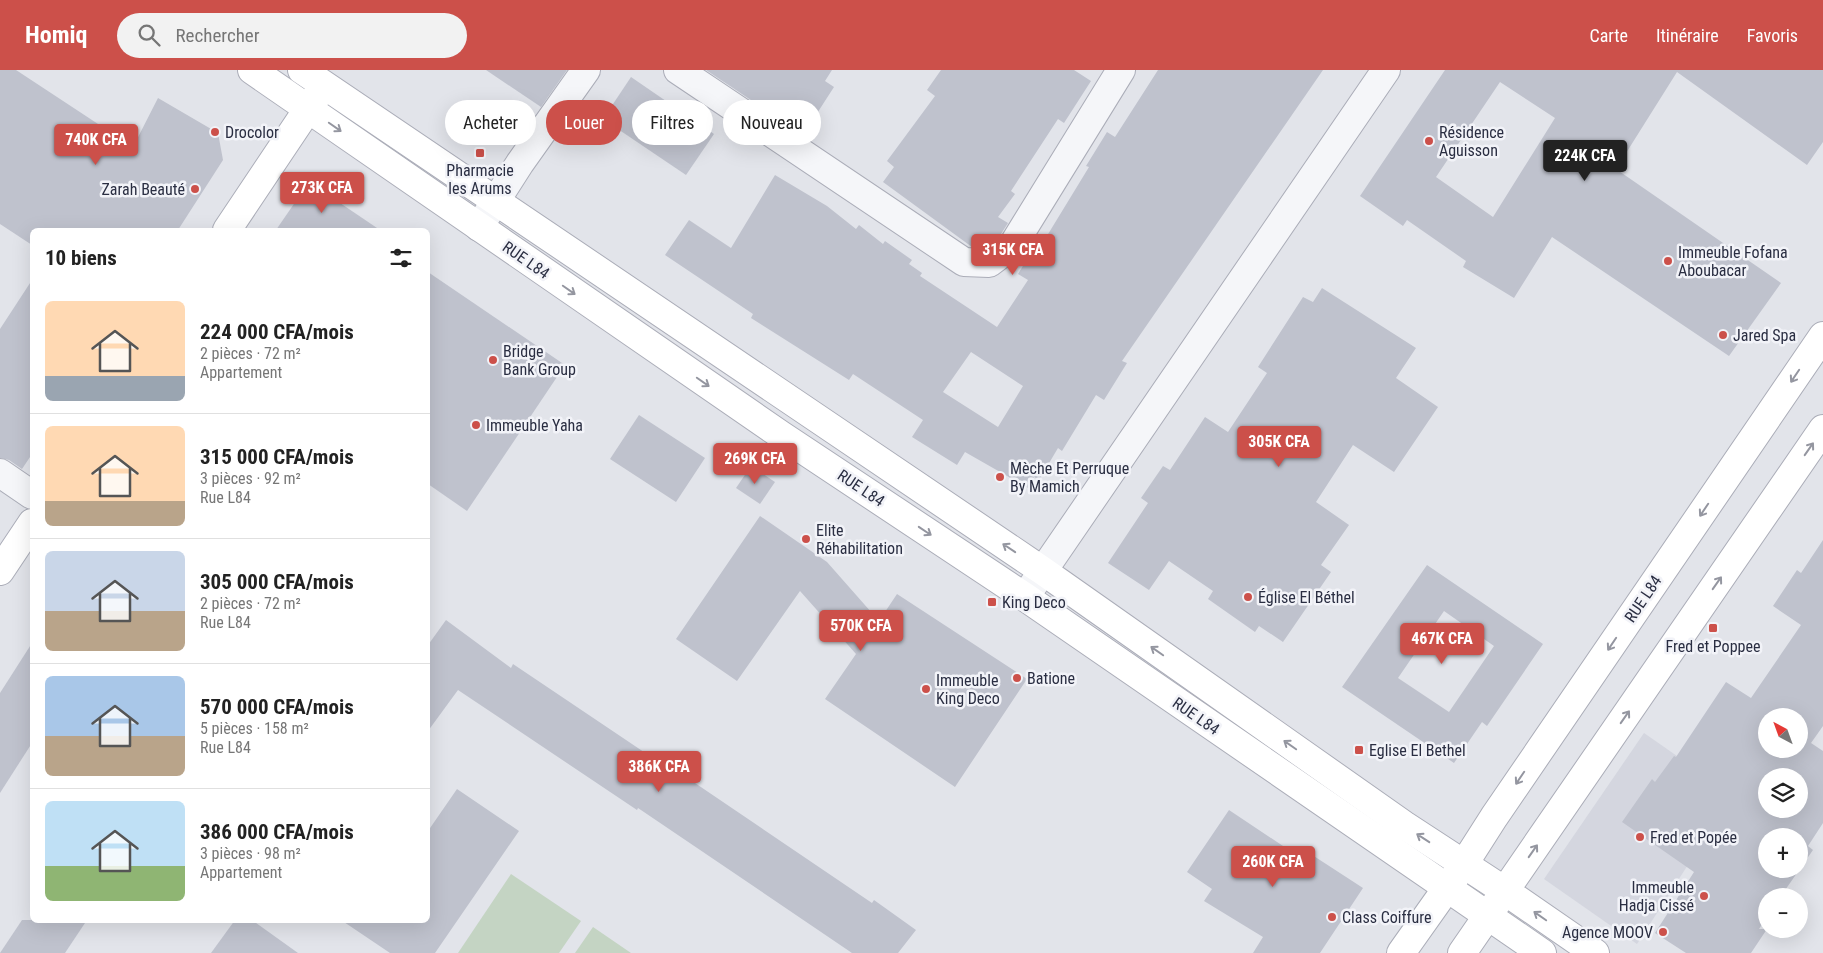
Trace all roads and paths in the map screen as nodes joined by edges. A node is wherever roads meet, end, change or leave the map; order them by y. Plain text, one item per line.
1 (252, 70) edge
2 (586, 70) edge
3 (678, 70) edge
4 (1121, 70) edge
5 (1386, 70) edge
6 (320, 75) edge
7 (309, 108) junction
8 (495, 201) junction
9 (478, 227) junction
10 (228, 228) edge
11 (1823, 336) edge
12 (1823, 429) edge
13 (0, 473) edge
14 (30, 494) edge
15 (30, 526) edge
16 (1043, 570) junction
17 (0, 571) edge
18 (1025, 597) junction
19 (1464, 864) junction
20 (1447, 888) junction
21 (1505, 891) junction
22 (1489, 916) junction
23 (1401, 953) edge
24 (1462, 953) edge
25 (1542, 953) edge
26 (1595, 953) edge

1 - 7 street, RUE L84
2 - 8 street
3 - 4 street
5 - 16 street
6 - 7 street
6 - 8 street, RUE L84
7 -> 9 street, RUE L84
7 - 10 street
8 - 9 street
16 -> 8 street, RUE L84
9 -> 18 street, RUE L84
11 -> 19 street, RUE L84
21 -> 12 street
13 - 14 street
15 - 17 street
16 - 18 street
19 -> 16 street, RUE L84
18 - 20 street, RUE L84
19 - 20 street, RUE L84
19 - 21 street, RUE L84
20 - 22 street, RUE L84
20 - 23 street, RUE L84
21 - 22 street
26 -> 21 street, RUE L84
22 - 24 street
22 - 25 street, RUE L84

